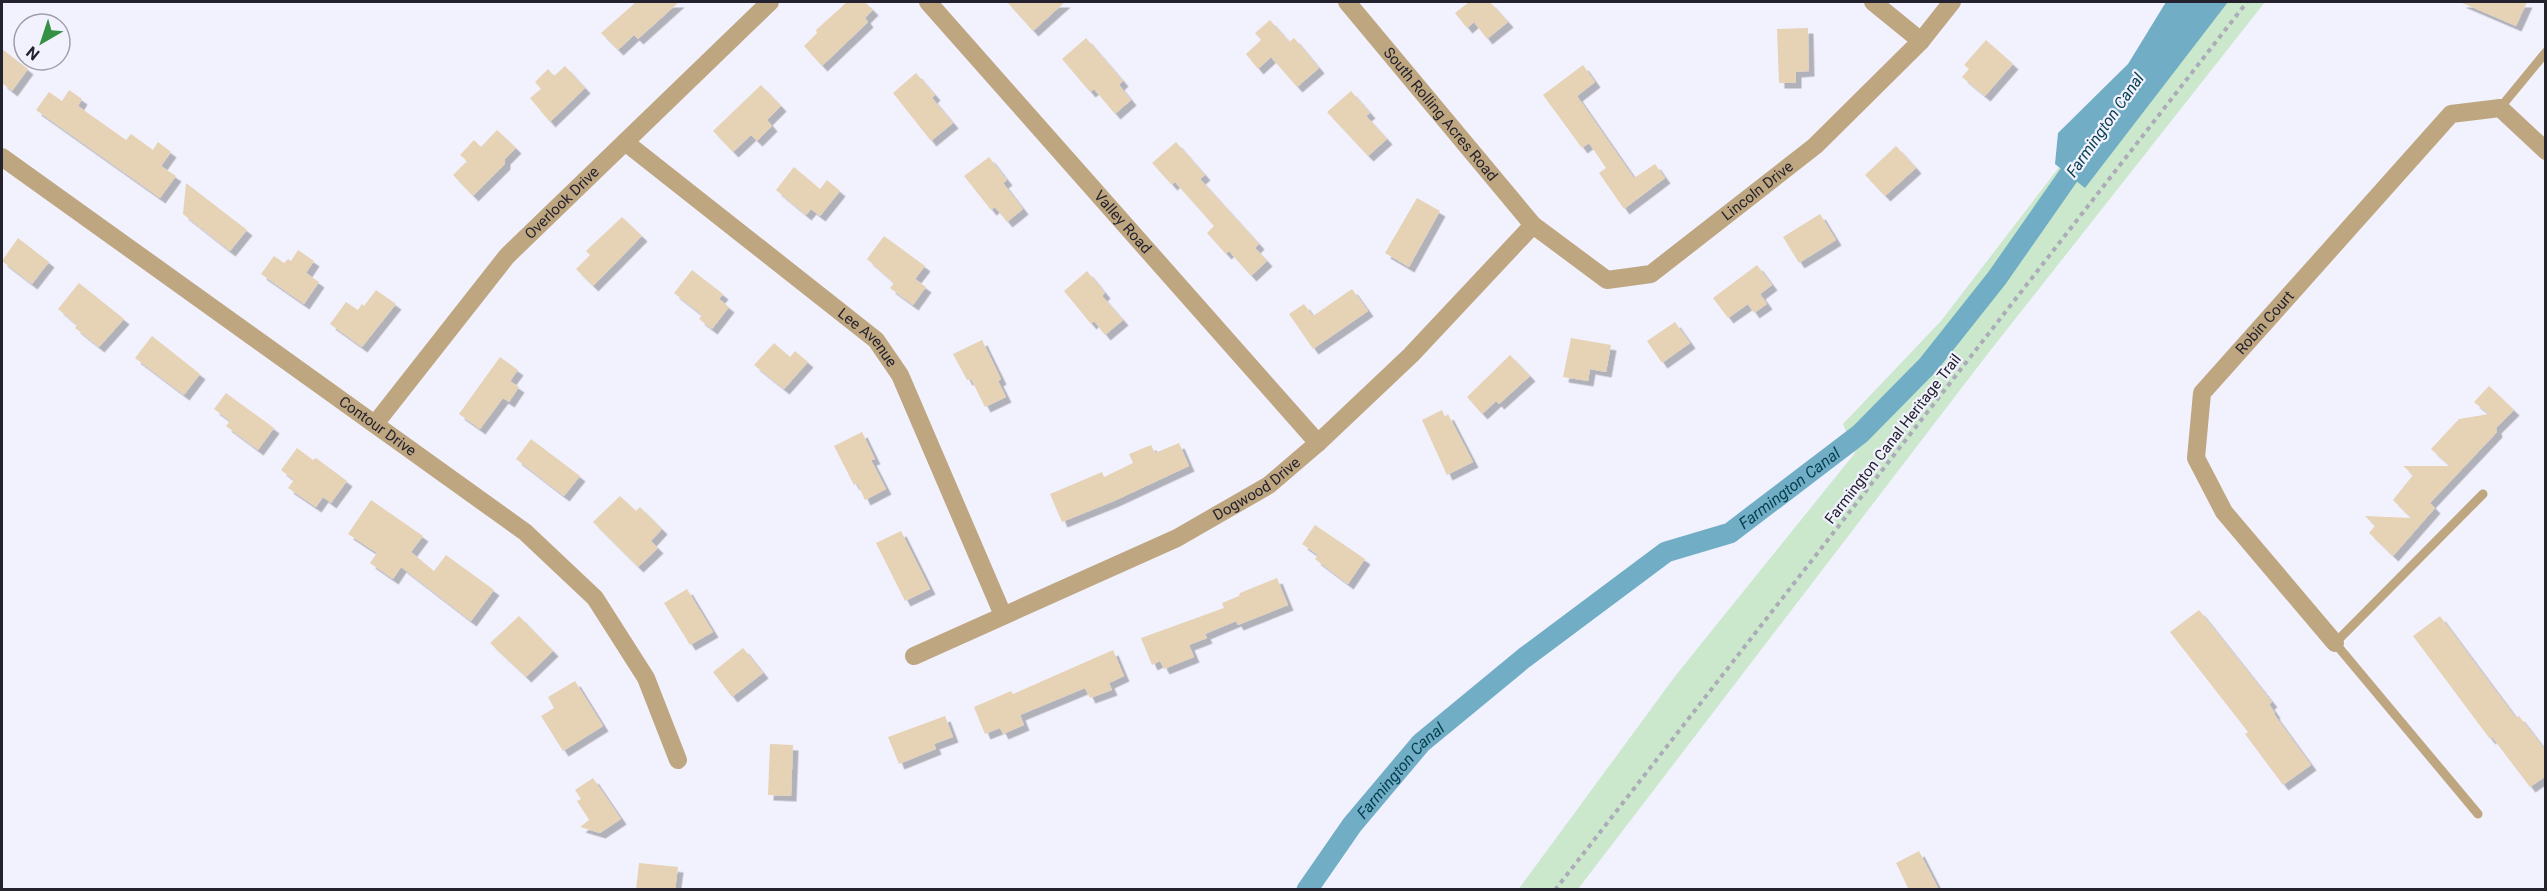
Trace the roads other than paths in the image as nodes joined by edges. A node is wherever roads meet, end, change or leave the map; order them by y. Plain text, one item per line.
1 (770, 2) edge
2 (928, 2) edge
3 (1347, 2) edge
4 (1873, 2) edge
5 (1952, 2) edge
6 (1921, 41) junction
7 (2546, 52) edge
8 (2500, 108) junction
9 (625, 142) junction
10 (2546, 150) edge
11 (2, 157) edge
12 (1533, 225) junction
13 (375, 424) junction
14 (1318, 443) junction
15 (2483, 495) dead end
16 (1003, 615) junction
17 (2335, 643) junction
18 (914, 656) dead end
19 (678, 760) dead end
20 (2478, 814) dead end

1 - 9 street, Overlook Drive
2 - 14 street, Valley Road
3 - 12 street, South Rolling Acres Road
4 - 6 street
5 - 6 street, Lincoln Drive
6 - 12 street, Lincoln Drive
7 - 8 lane
8 - 10 street
8 - 17 street, Robin Court
9 - 13 street, Overlook Drive
9 - 16 street, Lee Avenue
11 - 13 street, Contour Drive
12 - 14 street, Dogwood Drive
13 - 19 street, Contour Drive
14 - 16 street, Dogwood Drive
15 - 17 lane
16 - 18 street, Dogwood Drive
17 - 20 lane

